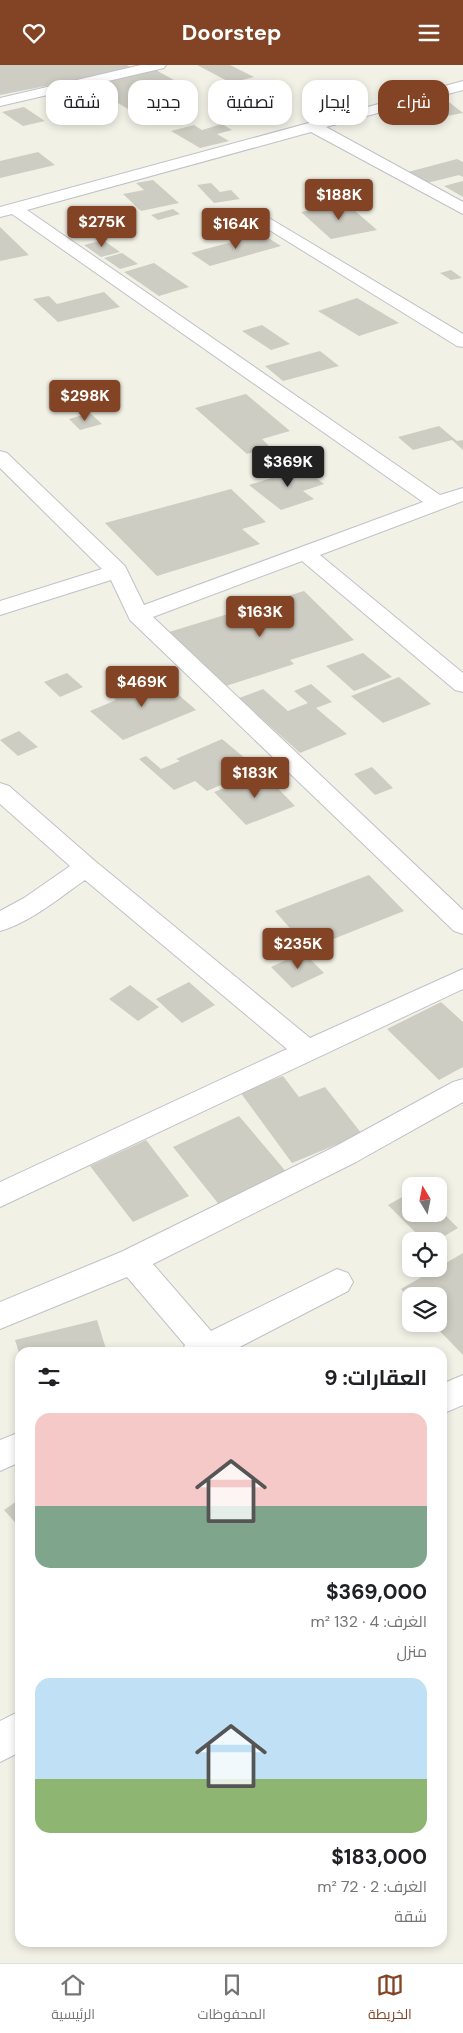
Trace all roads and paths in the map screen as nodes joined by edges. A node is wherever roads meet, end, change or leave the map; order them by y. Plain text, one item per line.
1 (158, 65) edge
2 (463, 85) edge
3 (0, 102) edge
4 (312, 126) junction
5 (463, 209) edge
6 (7, 210) edge
7 (264, 219) dead end
8 (463, 342) edge
9 (0, 457) edge
10 (455, 498) edge
11 (304, 552) junction
12 (117, 571) junction
13 (0, 608) edge
14 (138, 615) junction
15 (463, 685) edge
16 (0, 791) edge
17 (86, 867) junction
18 (0, 922) edge
19 (463, 925) edge
20 (463, 978) edge
21 (308, 1051) junction
22 (463, 1089) edge
23 (0, 1195) edge
24 (132, 1261) junction
25 (337, 1282) dead end
26 (0, 1316) edge
27 (200, 1347) edge
28 (208, 1347) edge
29 (463, 1389) edge
30 (447, 1397) edge
31 (15, 1448) edge
32 (0, 1456) edge
33 (15, 1733) edge
34 (0, 1744) edge

1 - 3 street
2 - 4 street
4 - 5 street
4 - 6 street
6 - 10 street
7 - 8 street
9 - 12 street
10 - 11 street
11 - 14 street
11 - 15 street
12 - 13 street
12 - 14 street
14 - 19 street
16 - 17 street
17 - 18 street
17 - 21 street
20 - 21 street
21 - 23 street
22 - 24 street
24 - 26 street
24 - 27 street
25 - 28 street
29 - 30 street
31 - 32 street
33 - 34 street

